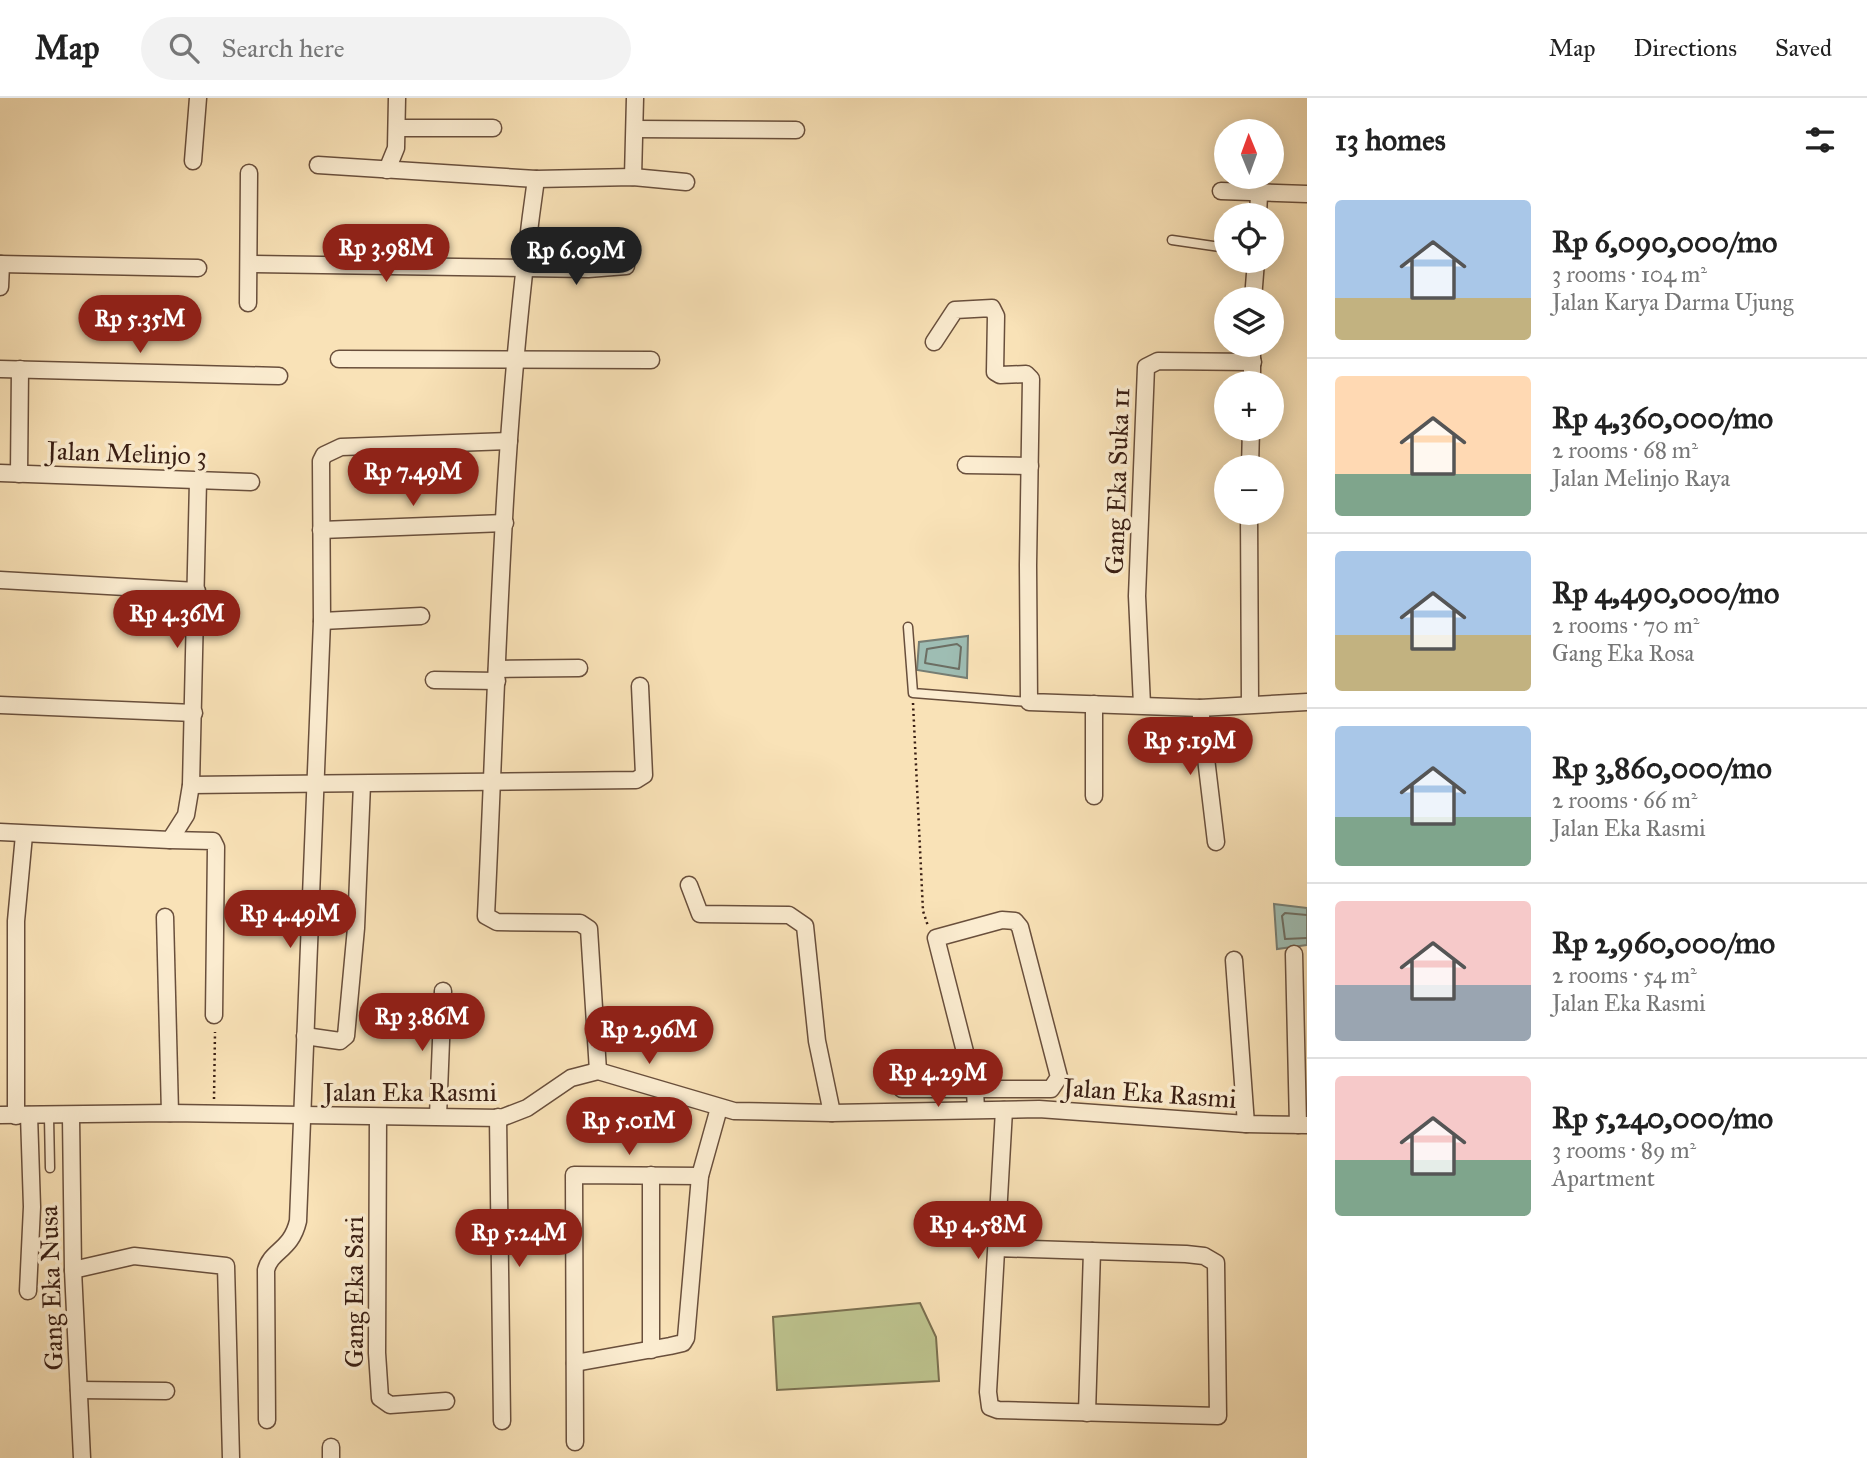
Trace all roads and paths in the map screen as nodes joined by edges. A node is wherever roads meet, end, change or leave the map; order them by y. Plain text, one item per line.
1 (198, 98) edge
2 (397, 98) edge
3 (635, 98) edge
4 (397, 128) junction
5 (493, 128) dead end
6 (635, 129) junction
7 (796, 130) dead end
8 (194, 161) dead end
9 (318, 165) dead end
10 (387, 170) junction
11 (249, 173) dead end
12 (633, 177) junction
13 (536, 179) junction
14 (686, 182) dead end
15 (1221, 191) dead end
16 (1307, 194) edge
17 (1259, 195) junction
18 (1259, 203) edge
19 (1172, 240) dead end
20 (1214, 246) edge
21 (1, 264) edge
22 (249, 264) junction
23 (626, 265) dead end
24 (523, 267) junction
25 (198, 268) dead end
26 (0, 287) edge
27 (248, 303) dead end
28 (934, 342) dead end
29 (515, 357) junction
30 (1253, 357) edge
31 (339, 359) dead end
32 (651, 360) dead end
33 (1253, 362) junction
34 (0, 369) edge
35 (20, 369) junction
36 (1253, 371) edge
37 (279, 376) dead end
38 (509, 441) junction
39 (966, 465) dead end
40 (1030, 466) junction
41 (0, 473) edge
42 (19, 474) junction
43 (198, 481) junction
44 (251, 482) dead end
45 (505, 523) junction
46 (1249, 525) edge
47 (321, 530) junction
48 (0, 580) edge
49 (197, 591) junction
50 (421, 616) dead end
51 (322, 621) junction
52 (908, 627) dead end
53 (579, 668) dead end
54 (497, 675) junction
55 (434, 680) dead end
56 (640, 686) dead end
57 (913, 693) junction
58 (1029, 702) junction
59 (1307, 702) edge
60 (1094, 704) junction
61 (1250, 704) junction
62 (0, 705) edge
63 (1142, 705) junction
64 (1200, 708) junction
65 (194, 713) junction
66 (494, 782) junction
67 (362, 784) junction
68 (191, 785) junction
69 (317, 785) junction
70 (1094, 796) dead end
71 (0, 832) edge
72 (24, 835) junction
73 (170, 840) junction
74 (1216, 842) dead end
75 (690, 885) dead end
76 (165, 917) dead end
77 (936, 938) junction
78 (1294, 954) dead end
79 (1234, 960) dead end
80 (443, 991) dead end
81 (214, 1015) dead end
82 (215, 1032) dead end
83 (305, 1037) junction
84 (598, 1071) junction
85 (902, 1090) dead end
86 (975, 1091) junction
87 (719, 1108) junction
88 (976, 1109) junction
89 (1004, 1110) junction
90 (170, 1113) junction
91 (213, 1113) junction
92 (832, 1113) junction
93 (15, 1115) edge
94 (438, 1116) junction
95 (49, 1117) junction
96 (71, 1117) junction
97 (302, 1117) junction
98 (378, 1117) junction
99 (498, 1117) junction
100 (1246, 1124) junction
101 (1302, 1125) edge
102 (50, 1168) dead end
103 (651, 1175) junction
104 (700, 1176) junction
105 (997, 1248) junction
106 (1091, 1251) junction
107 (73, 1270) junction
108 (28, 1291) dead end
109 (650, 1350) junction
110 (575, 1363) junction
111 (79, 1390) junction
112 (166, 1391) dead end
113 (446, 1401) dead end
114 (1087, 1413) junction
115 (267, 1420) dead end
116 (502, 1421) dead end
117 (575, 1442) dead end
118 (82, 1458) edge
119 (231, 1458) edge

1 - 8 street
2 - 4 street
3 - 6 street
4 - 5 street
4 - 10 street
6 - 7 street
6 - 12 street
9 - 10 street
10 - 13 street
11 - 22 street
12 - 13 street
12 - 14 street
13 - 24 street
15 - 17 street
16 - 17 street
17 - 18 street
19 - 20 lane
21 - 25 street
21 - 26 street
22 - 24 street
22 - 27 street
23 - 24 street
24 - 29 street
28 - 40 street
29 - 31 street
29 - 32 street
29 - 38 street
30 - 33 street
33 - 36 street
33 - 63 street, Gang Eka Suka 11
34 - 35 street
35 - 37 street
35 - 42 street
38 - 45 street
38 - 47 street
39 - 40 street
40 - 58 street
41 - 42 street, Jalan Melinjo 3
42 - 43 street, Jalan Melinjo 3
43 - 44 street, Jalan Melinjo 3
43 - 49 street
45 - 47 street
45 - 54 street
46 - 61 street
47 - 51 street
48 - 49 street
49 - 65 street
50 - 51 street
51 - 69 street
52 - 57 lane
53 - 54 street
54 - 55 street
54 - 66 street
56 - 66 street
57 - 58 lane
57 - 77 path
58 - 60 street
59 - 61 street
60 - 63 street
60 - 70 street
61 - 64 street
62 - 65 street
63 - 64 street
64 - 74 street
65 - 68 street
66 - 67 street
66 - 84 street
67 - 69 street
67 - 83 street
68 - 69 street
68 - 73 street
69 - 83 street
71 - 72 street
72 - 73 street
72 - 93 street
73 - 81 street
75 - 92 street
76 - 90 street
77 - 86 street
77 - 86 street
78 - 101 street
79 - 100 street
80 - 94 street
82 - 91 path
83 - 97 street
84 - 87 street, Jalan Eka Rasmi
84 - 99 street, Jalan Eka Rasmi
85 - 86 street
86 - 88 street
87 - 92 street, Jalan Eka Rasmi
87 - 104 street
88 - 89 street, Jalan Eka Rasmi
88 - 92 street, Jalan Eka Rasmi
89 - 100 street, Jalan Eka Rasmi
89 - 105 street
90 - 91 street, Jalan Eka Rasmi
90 - 96 street, Jalan Eka Rasmi
91 - 97 street, Jalan Eka Rasmi
93 - 95 street, Jalan Eka Rasmi
93 - 108 street
94 - 98 street, Jalan Eka Rasmi
94 - 99 street, Jalan Eka Rasmi
95 - 96 street, Jalan Eka Rasmi
95 - 102 lane
96 - 107 street, Gang Eka Nusa
97 - 98 street, Jalan Eka Rasmi
97 - 115 street
98 - 113 street, Gang Eka Sari
99 - 116 street
100 - 101 street, Jalan Eka Rasmi
103 - 104 street
103 - 109 street
103 - 110 street
104 - 109 street
105 - 106 street
105 - 114 street
106 - 114 street
106 - 114 street
107 - 111 street, Gang Eka Nusa
107 - 119 street
109 - 110 street
110 - 117 street
111 - 112 street
111 - 118 street, Gang Eka Nusa

